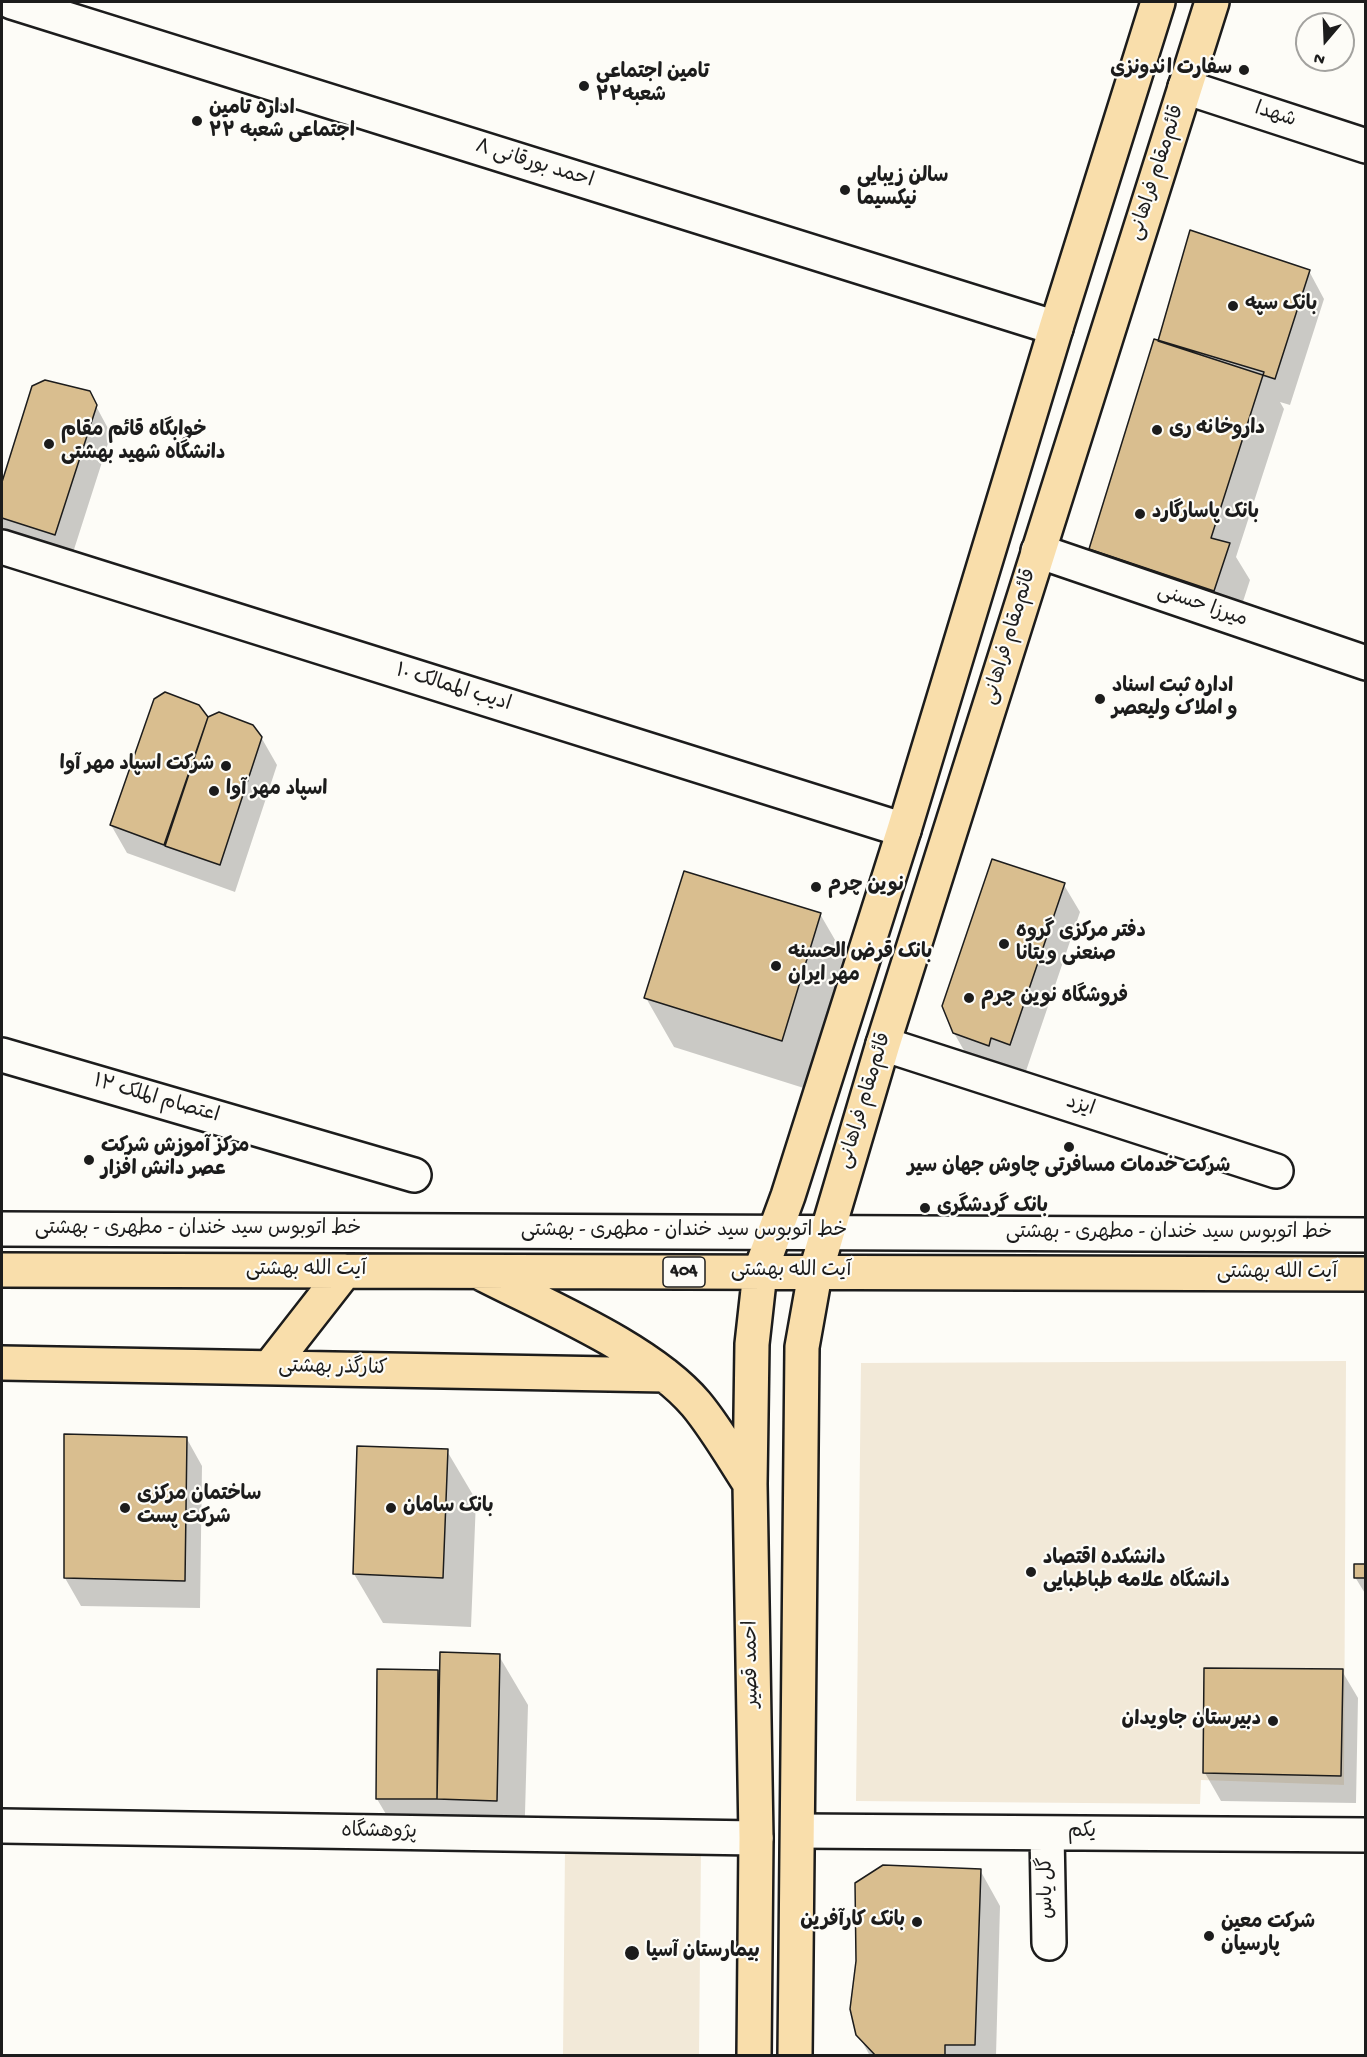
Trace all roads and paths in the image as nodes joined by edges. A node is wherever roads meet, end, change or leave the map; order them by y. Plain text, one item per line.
1 (12, 2) edge
2 (1158, 2) edge
3 (1212, 2) edge
4 (1185, 87) junction
5 (1365, 146) edge
6 (1056, 328) junction
7 (2, 547) edge
8 (1038, 551) junction
9 (1365, 663) edge
10 (904, 830) junction
11 (884, 1044) junction
12 (2, 1055) edge
13 (1276, 1171) dead end
14 (414, 1175) dead end
15 (2, 1229) edge
16 (774, 1233) junction
17 (826, 1234) junction
18 (1365, 1235) edge
19 (2, 1270) edge
20 (345, 1271) junction
21 (477, 1271) junction
22 (760, 1272) junction
23 (815, 1274) junction
24 (1365, 1274) edge
25 (2, 1363) edge
26 (270, 1367) junction
27 (665, 1375) junction
28 (750, 1484) junction
29 (2, 1826) edge
30 (798, 1831) junction
31 (1047, 1833) junction
32 (1365, 1835) edge
33 (756, 1838) junction
34 (1049, 1943) dead end
35 (754, 2055) edge
36 (795, 2055) edge

1 - 6 street, احمد بورقانی ۸
2 - 6 main road
3 - 4 main road, قائم‌مقام فراهانی
4 - 5 street, شهدا
4 - 8 main road, قائم‌مقام فراهانی
6 - 10 main road
7 - 10 street, ادیب الممالک ۱۰
8 - 9 street, میرزا حسنی
8 - 11 main road, قائم‌مقام فراهانی
10 - 16 main road
11 - 13 street, ایزد
11 - 17 main road, قائم‌مقام فراهانی
12 - 14 street, اعتصام الملک ۱۲
15 - 16 street, خط اتوبوس سید خندان - مطهری - بهشتی
16 - 17 street, خط اتوبوس سید خندان - مطهری - بهشتی
16 - 22 main road
17 - 18 street, خط اتوبوس سید خندان - مطهری - بهشتی
17 - 23 main road, قائم‌مقام فراهانی
19 - 20 main road, آیت الله بهشتی / 404
20 - 21 main road, آیت الله بهشتی / 404
20 - 26 main road
21 - 22 main road, آیت الله بهشتی / 404
21 - 27 main road
22 - 23 main road, آیت الله بهشتی / 404
22 - 28 main road, احمد قصیر
23 - 24 main road, آیت الله بهشتی / 404
23 - 30 main road
25 - 26 main road, کنارگذر بهشتی
26 - 27 main road, کنارگذر بهشتی
27 - 28 main road
28 - 33 main road, احمد قصیر
29 - 33 street, پژوهشگاه
30 - 31 street, یکم
30 - 36 main road
31 - 32 street, یکم
31 - 34 street, گل یاس
33 - 35 main road, احمد قصیر

